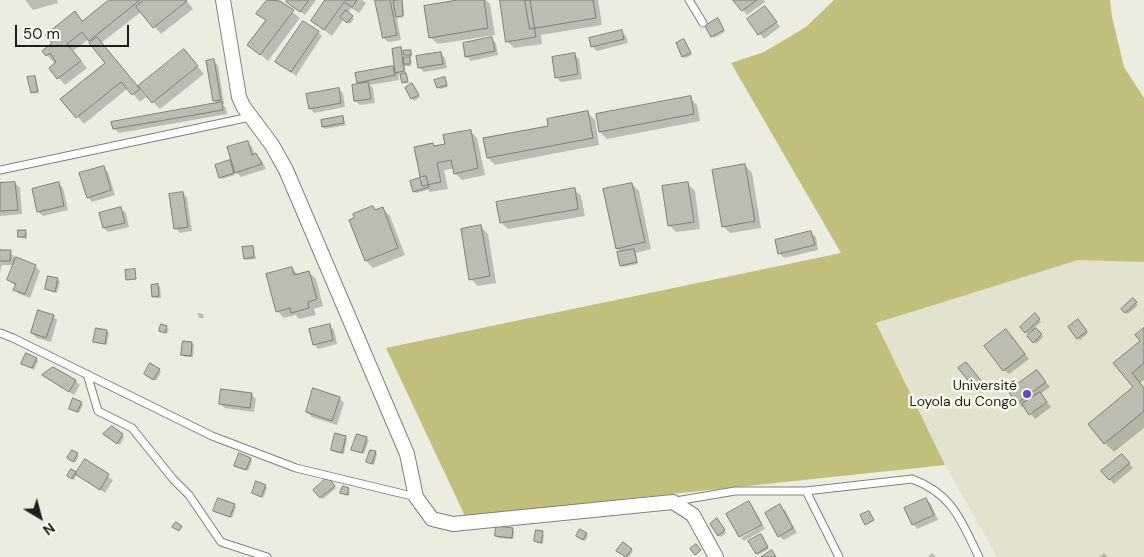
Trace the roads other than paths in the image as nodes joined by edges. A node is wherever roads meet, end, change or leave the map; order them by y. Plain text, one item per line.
1 (222, 0) edge
2 (689, 0) edge
3 (703, 23) dead end
4 (250, 117) junction
5 (0, 170) edge
6 (0, 333) edge
7 (87, 374) junction
8 (806, 491) junction
9 (416, 497) junction
10 (672, 502) junction
11 (267, 557) edge
12 (716, 557) edge
13 (839, 557) edge
14 (979, 557) edge

1 - 4 street
2 - 3 lane
4 - 5 lane
4 - 9 street
6 - 7 lane
7 - 9 lane
7 - 11 lane
8 - 10 lane
8 - 13 lane
8 - 14 lane
9 - 10 street
10 - 12 street

